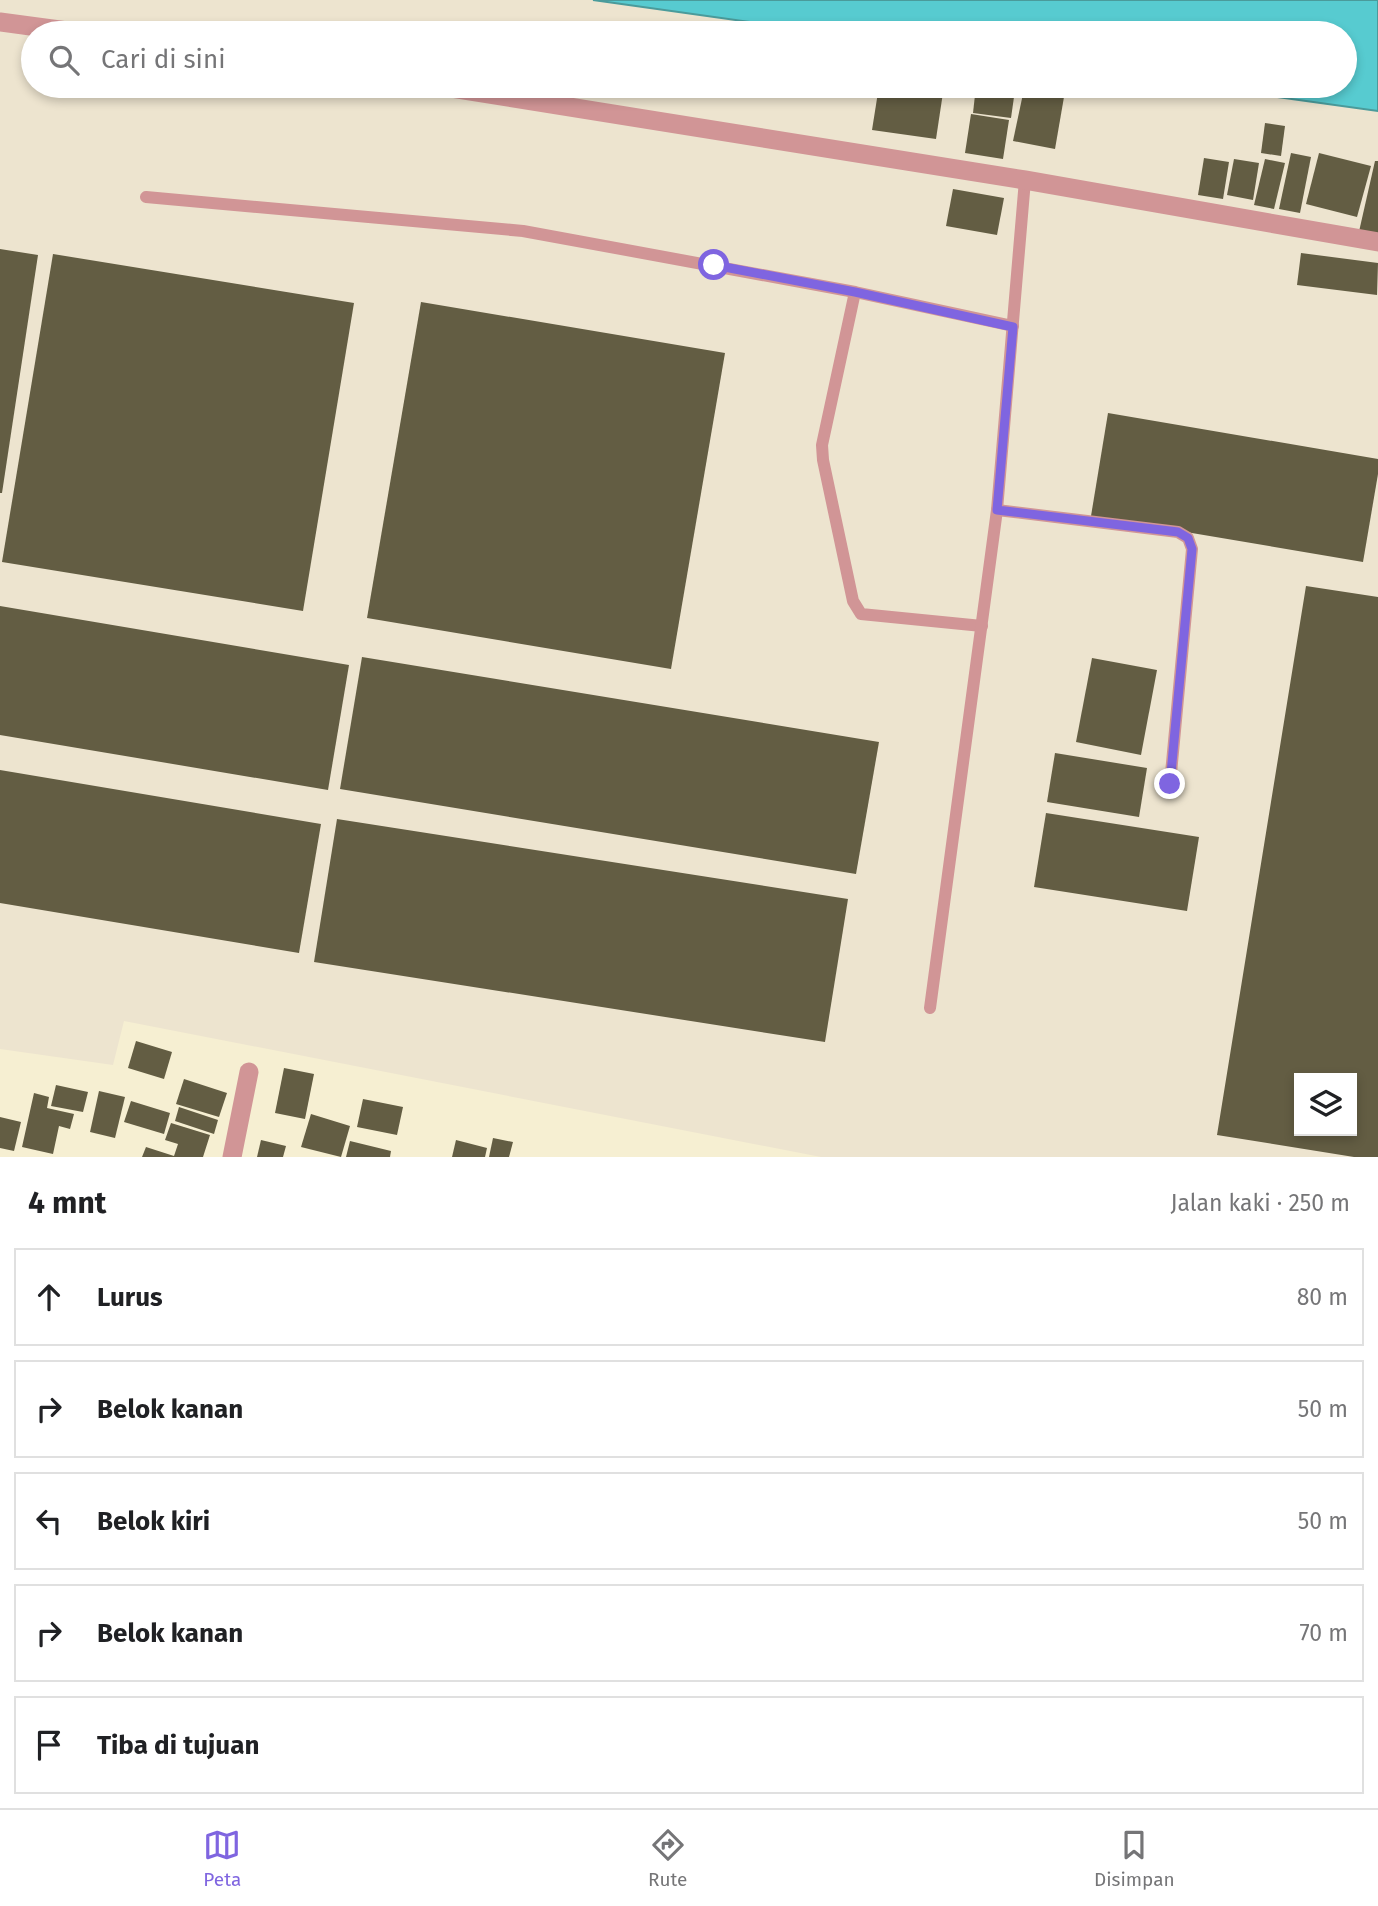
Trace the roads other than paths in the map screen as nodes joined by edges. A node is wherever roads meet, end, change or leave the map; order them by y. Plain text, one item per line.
1 (0, 22) edge
2 (21, 25) edge
3 (514, 98) edge
4 (1025, 180) junction
5 (146, 197) dead end
6 (1378, 242) edge
7 (855, 292) junction
8 (1013, 327) junction
9 (997, 510) junction
10 (982, 626) junction
11 (1170, 784) dead end
12 (930, 1008) dead end
13 (249, 1072) dead end
14 (232, 1157) edge

1 - 2 street
3 - 4 street
4 - 6 street
4 - 8 lane
5 - 7 lane
7 - 8 lane
7 - 10 lane
8 - 9 lane
9 - 10 lane
9 - 11 lane
10 - 12 lane
13 - 14 street

